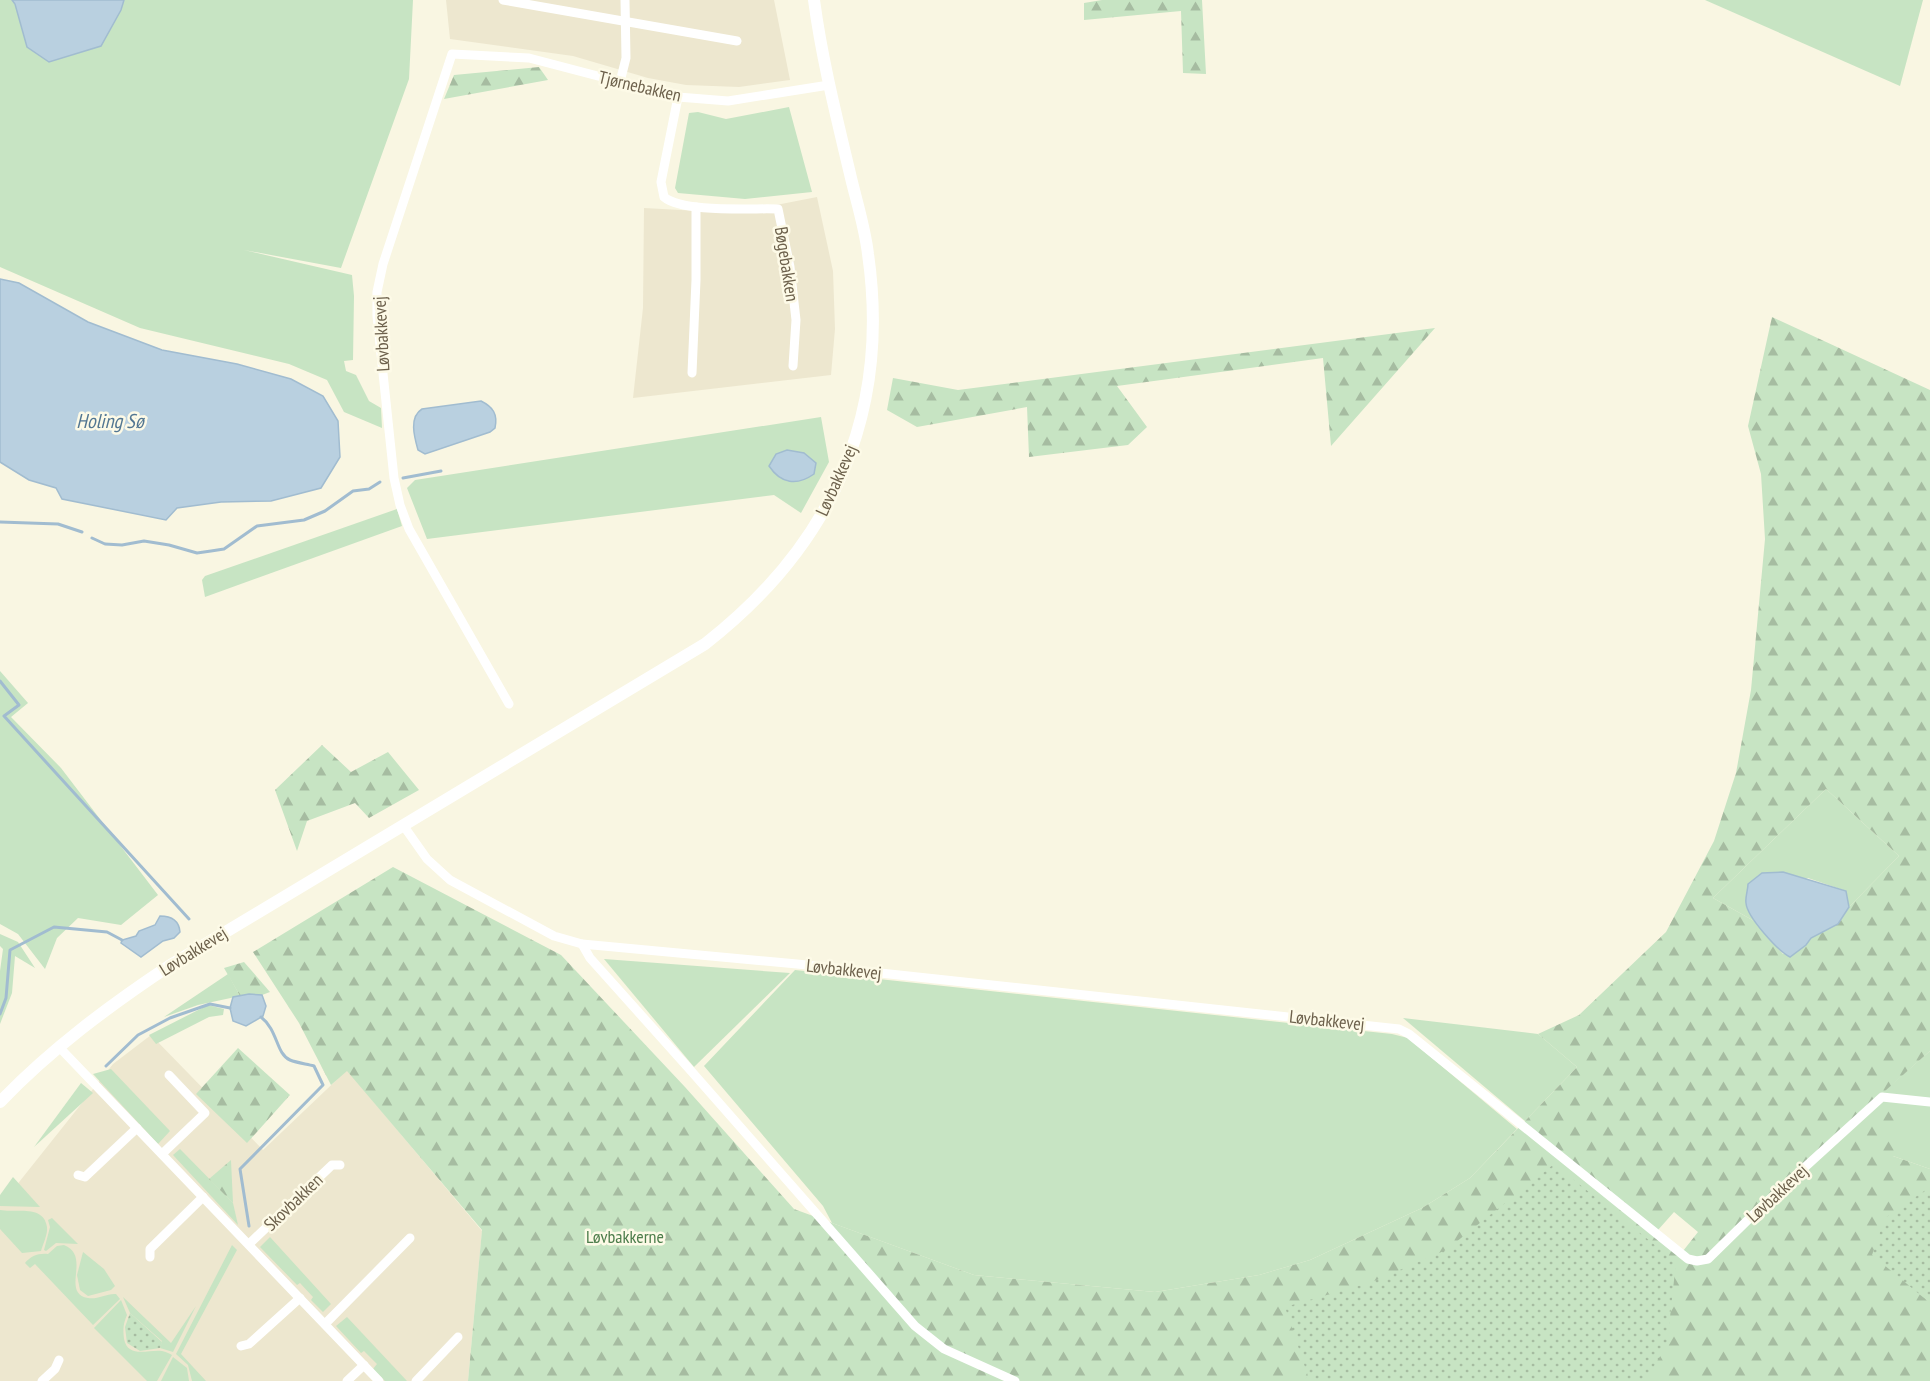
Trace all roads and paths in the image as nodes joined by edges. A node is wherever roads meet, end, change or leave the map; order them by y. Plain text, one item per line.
1 (503, 0) edge
2 (625, 0) edge
3 (814, 0) edge
4 (626, 22) junction
5 (737, 41) dead end
6 (452, 54) joint
7 (620, 82) junction
8 (829, 85) junction
9 (678, 96) junction
10 (696, 207) junction
11 (793, 366) dead end
12 (692, 373) dead end
13 (509, 704) dead end
14 (404, 825) junction
15 (582, 944) junction
16 (59, 1047) junction
17 (169, 1075) dead end
18 (0, 1102) edge
19 (1930, 1102) edge
20 (137, 1128) junction
21 (162, 1154) junction
22 (340, 1165) dead end
23 (78, 1175) dead end
24 (203, 1197) junction
25 (410, 1238) dead end
26 (249, 1244) junction
27 (150, 1257) dead end
28 (300, 1298) junction
29 (325, 1324) junction
30 (458, 1337) dead end
31 (241, 1346) dead end
32 (59, 1360) dead end
33 (364, 1365) junction
34 (42, 1381) edge
35 (347, 1381) edge
36 (379, 1381) edge
37 (416, 1381) edge
38 (1016, 1381) edge

1 - 4 street
2 - 4 street
3 - 8 street, Løvbakkevej
4 - 5 street
4 - 7 street
6 - 7 street, Tjørnebakken
6 - 13 street, Løvbakkevej
7 - 9 street, Tjørnebakken
8 - 9 street, Tjørnebakken
8 - 14 street, Løvbakkevej
9 - 10 street, Bøgebakken
10 - 11 street, Bøgebakken
10 - 12 street
14 - 15 street, Løvbakkevej
14 - 16 street, Løvbakkevej
15 - 19 street, Løvbakkevej
15 - 38 street
16 - 18 street, Løvbakkevej
16 - 20 street, Skovbakken
17 - 21 street
20 - 21 street, Skovbakken
20 - 23 street
21 - 24 street, Skovbakken
22 - 26 street, Skovbakken
24 - 26 street, Skovbakken
24 - 27 street
25 - 29 street
26 - 28 street, Skovbakken
28 - 29 street, Skovbakken
28 - 31 street
29 - 33 street, Skovbakken
30 - 37 street
32 - 34 street
33 - 35 street
33 - 36 street, Skovbakken

